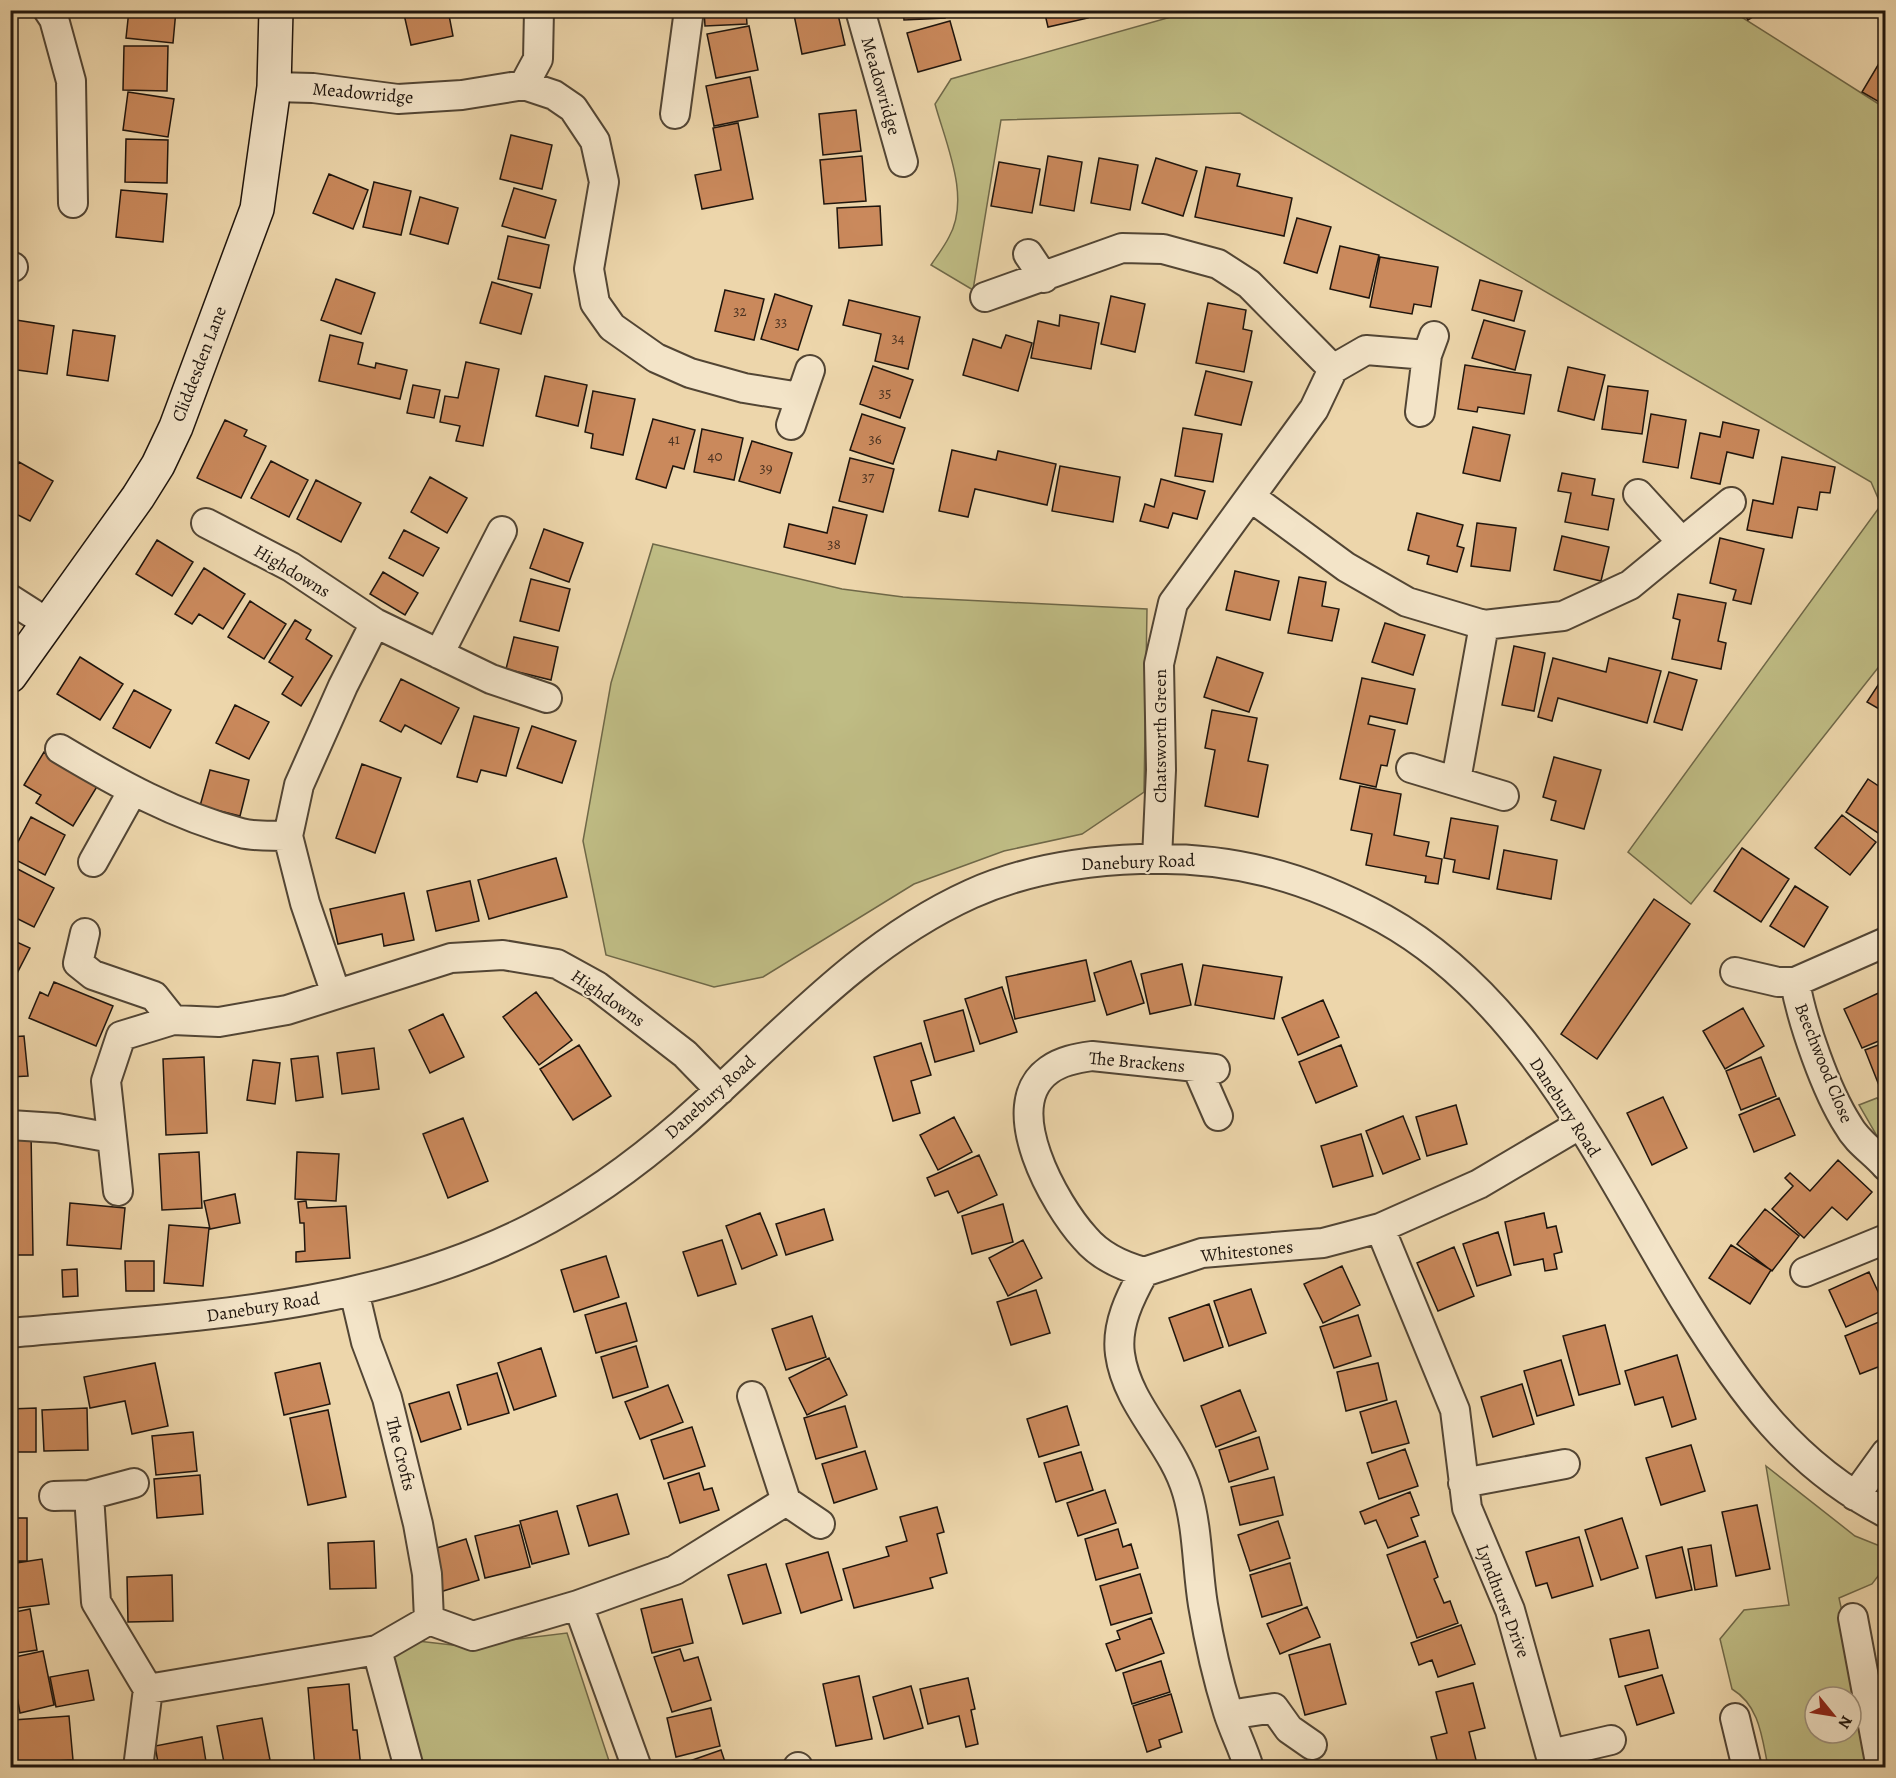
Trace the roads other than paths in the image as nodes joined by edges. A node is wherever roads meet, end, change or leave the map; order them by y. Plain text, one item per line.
1 (48, 10) edge
2 (276, 10) edge
3 (539, 10) edge
4 (689, 10) edge
5 (860, 10) edge
6 (524, 86) junction
7 (274, 87) junction
8 (675, 114) dead end
9 (903, 162) dead end
10 (73, 203) dead end
11 (1028, 254) dead end
12 (1044, 278) junction
13 (986, 297) dead end
14 (1333, 369) junction
15 (810, 370) dead end
16 (800, 397) junction
17 (1420, 412) dead end
18 (791, 425) dead end
19 (1638, 494) dead end
20 (1252, 498) junction
21 (1731, 502) dead end
22 (206, 523) dead end
23 (502, 531) dead end
24 (1681, 541) junction
25 (10, 599) edge
26 (46, 622) junction
27 (375, 623) junction
28 (1484, 625) junction
29 (439, 654) junction
30 (10, 676) edge
31 (547, 698) dead end
32 (60, 749) dead end
33 (1411, 768) dead end
34 (1456, 780) junction
35 (132, 792) junction
36 (1504, 796) dead end
37 (288, 836) junction
38 (1157, 859) junction
39 (93, 862) dead end
40 (85, 933) dead end
41 (1886, 942) edge
42 (1736, 972) dead end
43 (1795, 982) junction
44 (336, 994) junction
45 (172, 1020) junction
46 (720, 1090) junction
47 (1218, 1116) dead end
48 (10, 1125) edge
49 (1579, 1125) junction
50 (112, 1138) junction
51 (1886, 1166) edge
52 (118, 1191) dead end
53 (1380, 1228) junction
54 (1886, 1239) edge
55 (1144, 1272) junction
56 (1805, 1272) dead end
57 (354, 1291) junction
58 (10, 1333) edge
59 (752, 1395) dead end
60 (1886, 1453) edge
61 (1565, 1464) dead end
62 (134, 1483) dead end
63 (1463, 1484) junction
64 (88, 1495) junction
65 (54, 1496) dead end
66 (1855, 1496) junction
67 (786, 1501) junction
68 (1886, 1512) edge
69 (820, 1524) dead end
70 (578, 1605) junction
71 (1853, 1617) dead end
72 (429, 1620) junction
73 (377, 1650) junction
74 (148, 1689) junction
75 (1229, 1715) junction
76 (1735, 1718) dead end
77 (1611, 1740) dead end
78 (1312, 1745) dead end
79 (1552, 1761) edge
80 (138, 1767) edge
81 (409, 1767) edge
82 (637, 1767) edge
83 (1248, 1767) edge
84 (1747, 1767) edge
85 (1881, 1767) edge

1 - 10 street
2 - 7 street, Cliddesden Lane
3 - 6 street
4 - 8 street
5 - 9 street, Meadowridge
6 - 7 street, Meadowridge
6 - 16 street, Meadowridge
7 - 26 street, Cliddesden Lane
11 - 12 street
12 - 13 street
12 - 14 street
14 - 17 street
14 - 20 street, Chatsworth Green
15 - 16 street
16 - 18 street
19 - 24 street
20 - 28 street
20 - 38 street, Chatsworth Green
21 - 24 street
22 - 27 street, Highdowns
23 - 29 street
24 - 28 street
25 - 26 street
26 - 30 street, Cliddesden Lane
27 - 29 street, Highdowns
27 - 37 street
28 - 34 street
29 - 31 street, Highdowns
32 - 35 street
33 - 34 street
34 - 36 street
35 - 37 street
35 - 39 street
37 - 44 street
38 - 46 street, Danebury Road
38 - 49 street, Danebury Road
40 - 45 street
41 - 43 street, Beechwood Close
42 - 43 street, Beechwood Close
43 - 51 street, Beechwood Close
44 - 45 street, Highdowns
44 - 46 street, Highdowns
45 - 50 street, Highdowns
46 - 57 street, Danebury Road
47 - 55 street, The Brackens
48 - 50 street
49 - 53 street, Whitestones
49 - 66 street, Danebury Road
50 - 52 street, Highdowns
53 - 55 street, Whitestones
53 - 63 street, Lyndhurst Drive
54 - 56 street
55 - 75 street
57 - 58 street, Danebury Road
57 - 72 street, The Crofts
59 - 67 street
60 - 66 street
61 - 63 street
62 - 64 street
63 - 79 street, Lyndhurst Drive
64 - 65 street
64 - 74 street
66 - 68 street, Danebury Road
67 - 69 street
67 - 70 street
70 - 72 street
70 - 82 street
71 - 85 street
72 - 73 street
73 - 74 street
73 - 81 street
74 - 80 street
75 - 78 street
75 - 83 street
76 - 84 street
77 - 79 street, Lyndhurst Drive

